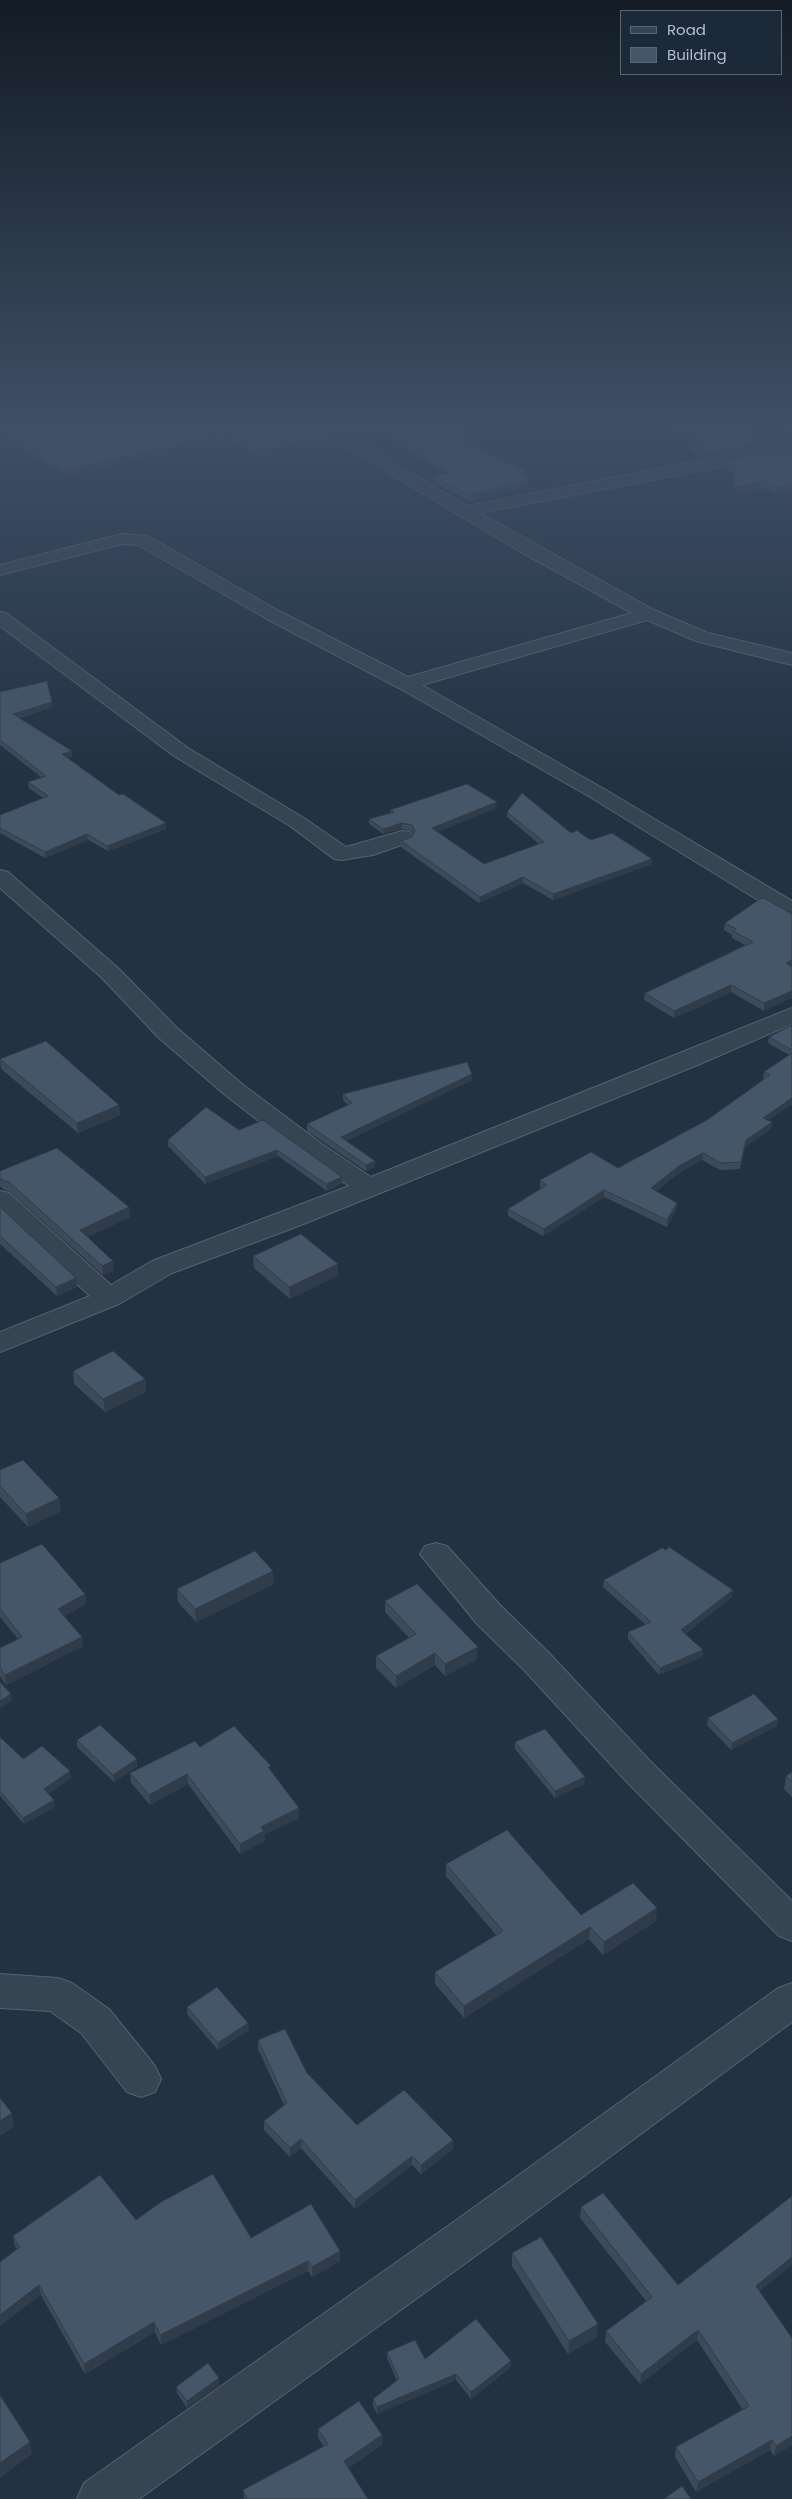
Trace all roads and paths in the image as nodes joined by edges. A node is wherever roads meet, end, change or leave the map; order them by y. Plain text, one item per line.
1 (112, 542) edge
2 (145, 542) edge
3 (519, 542) edge
4 (0, 570) edge
5 (648, 614) junction
6 (0, 618) edge
7 (791, 658) edge
8 (406, 684) junction
9 (402, 837) dead end
10 (0, 877) edge
11 (792, 910) edge
12 (792, 1015) edge
13 (368, 1187) junction
14 (0, 1199) edge
15 (109, 1298) junction
16 (0, 1343) edge
17 (436, 1554) dead end
18 (792, 1925) edge
19 (0, 1991) edge
20 (792, 2000) edge
21 (141, 2080) dead end
22 (100, 2499) edge

1 - 4 street
2 - 8 street
3 - 5 street
5 - 7 street
5 - 8 street
6 - 9 street
8 - 11 street
10 - 13 street
12 - 13 street
13 - 15 street
14 - 15 street
15 - 16 street
17 - 18 street
19 - 21 street
20 - 22 street

